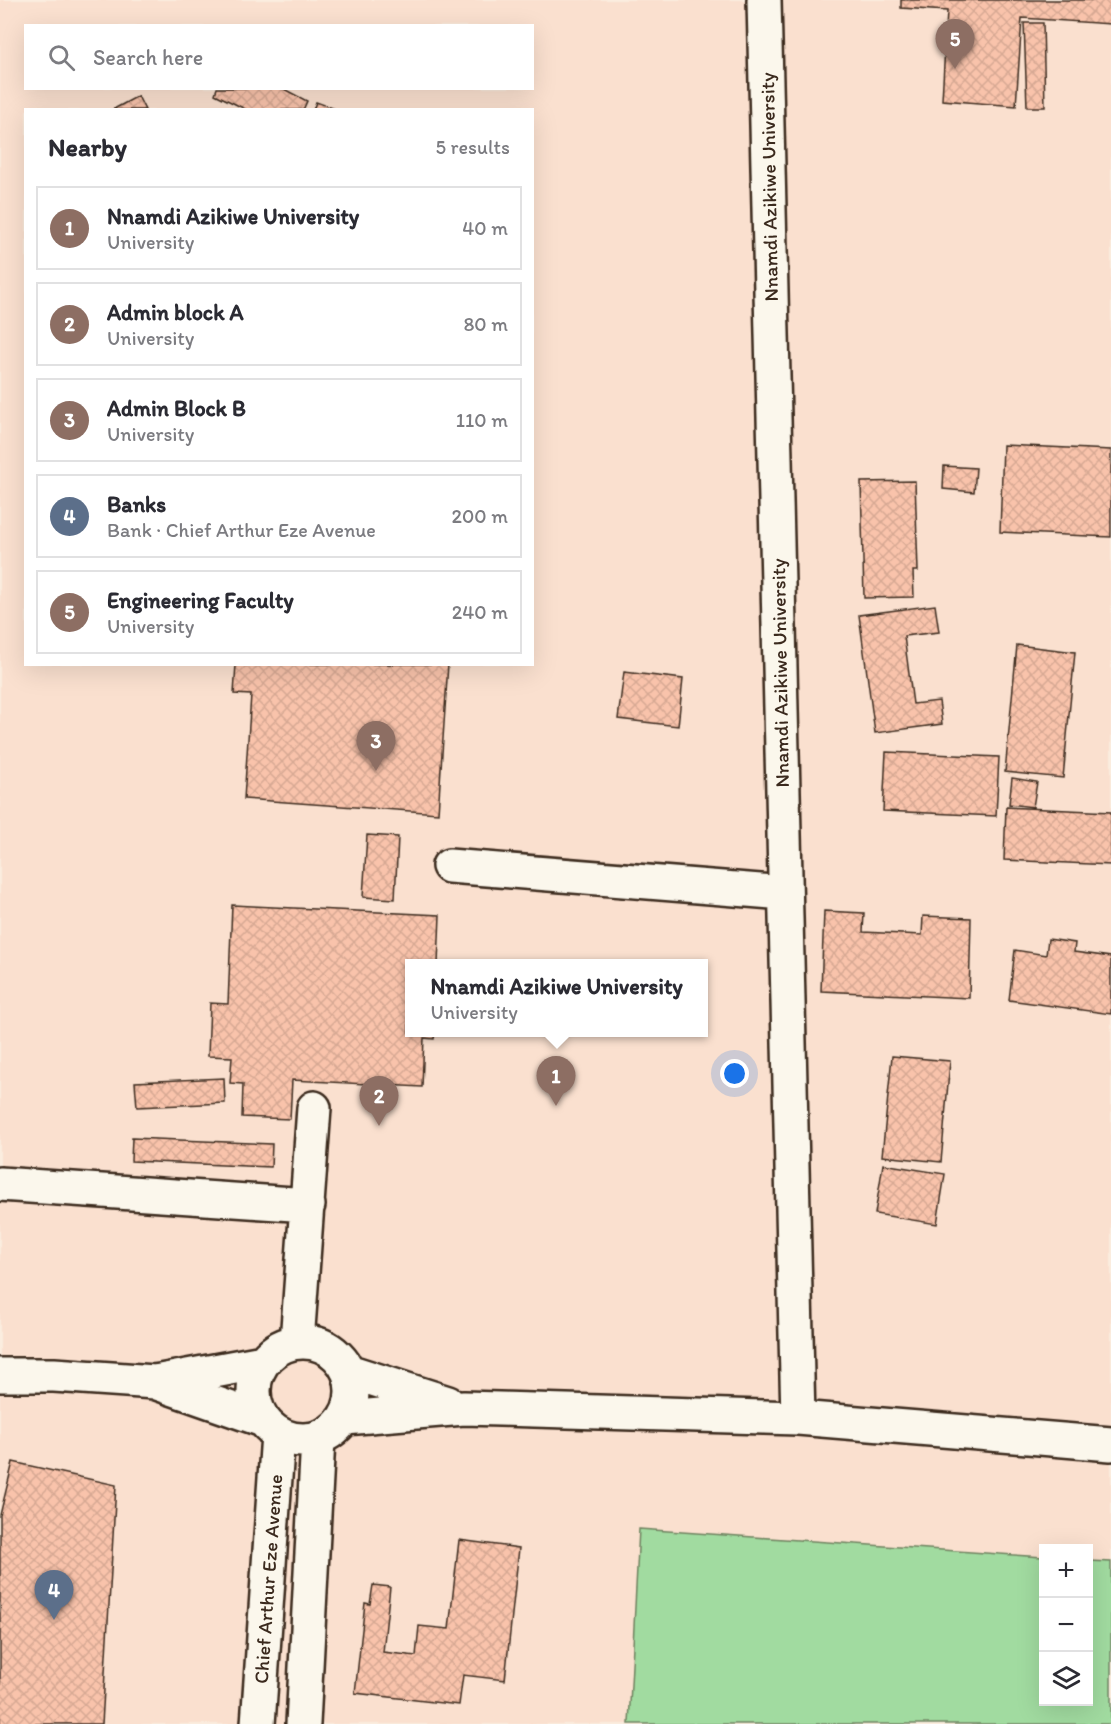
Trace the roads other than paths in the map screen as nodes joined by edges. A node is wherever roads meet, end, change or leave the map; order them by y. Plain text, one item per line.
1 (764, 0) edge
2 (449, 866) dead end
3 (785, 892) junction
4 (314, 1108) dead end
5 (0, 1184) edge
6 (308, 1205) junction
7 (297, 1342) junction
8 (263, 1362) junction
9 (348, 1371) junction
10 (0, 1375) edge
11 (155, 1382) junction
12 (464, 1408) junction
13 (345, 1418) junction
14 (798, 1418) junction
15 (270, 1427) junction
16 (318, 1439) junction
17 (1111, 1444) edge
18 (258, 1724) edge
19 (303, 1724) edge

1 - 3 street, Nnamdi Azikiwe University
2 - 3 street
3 - 14 street, Nnamdi Azikiwe University
4 - 6 street
5 - 6 street
6 - 7 street
7 - 8 street
7 - 9 street
8 - 11 street
8 - 15 street
9 - 12 street
9 - 13 street
10 - 11 street
11 - 15 street
12 - 13 street
12 - 14 street
13 - 16 street
14 - 17 street
15 - 16 street
15 - 18 street, Chief Arthur Eze Avenue
16 - 19 street, Chief Arthur Eze Avenue

